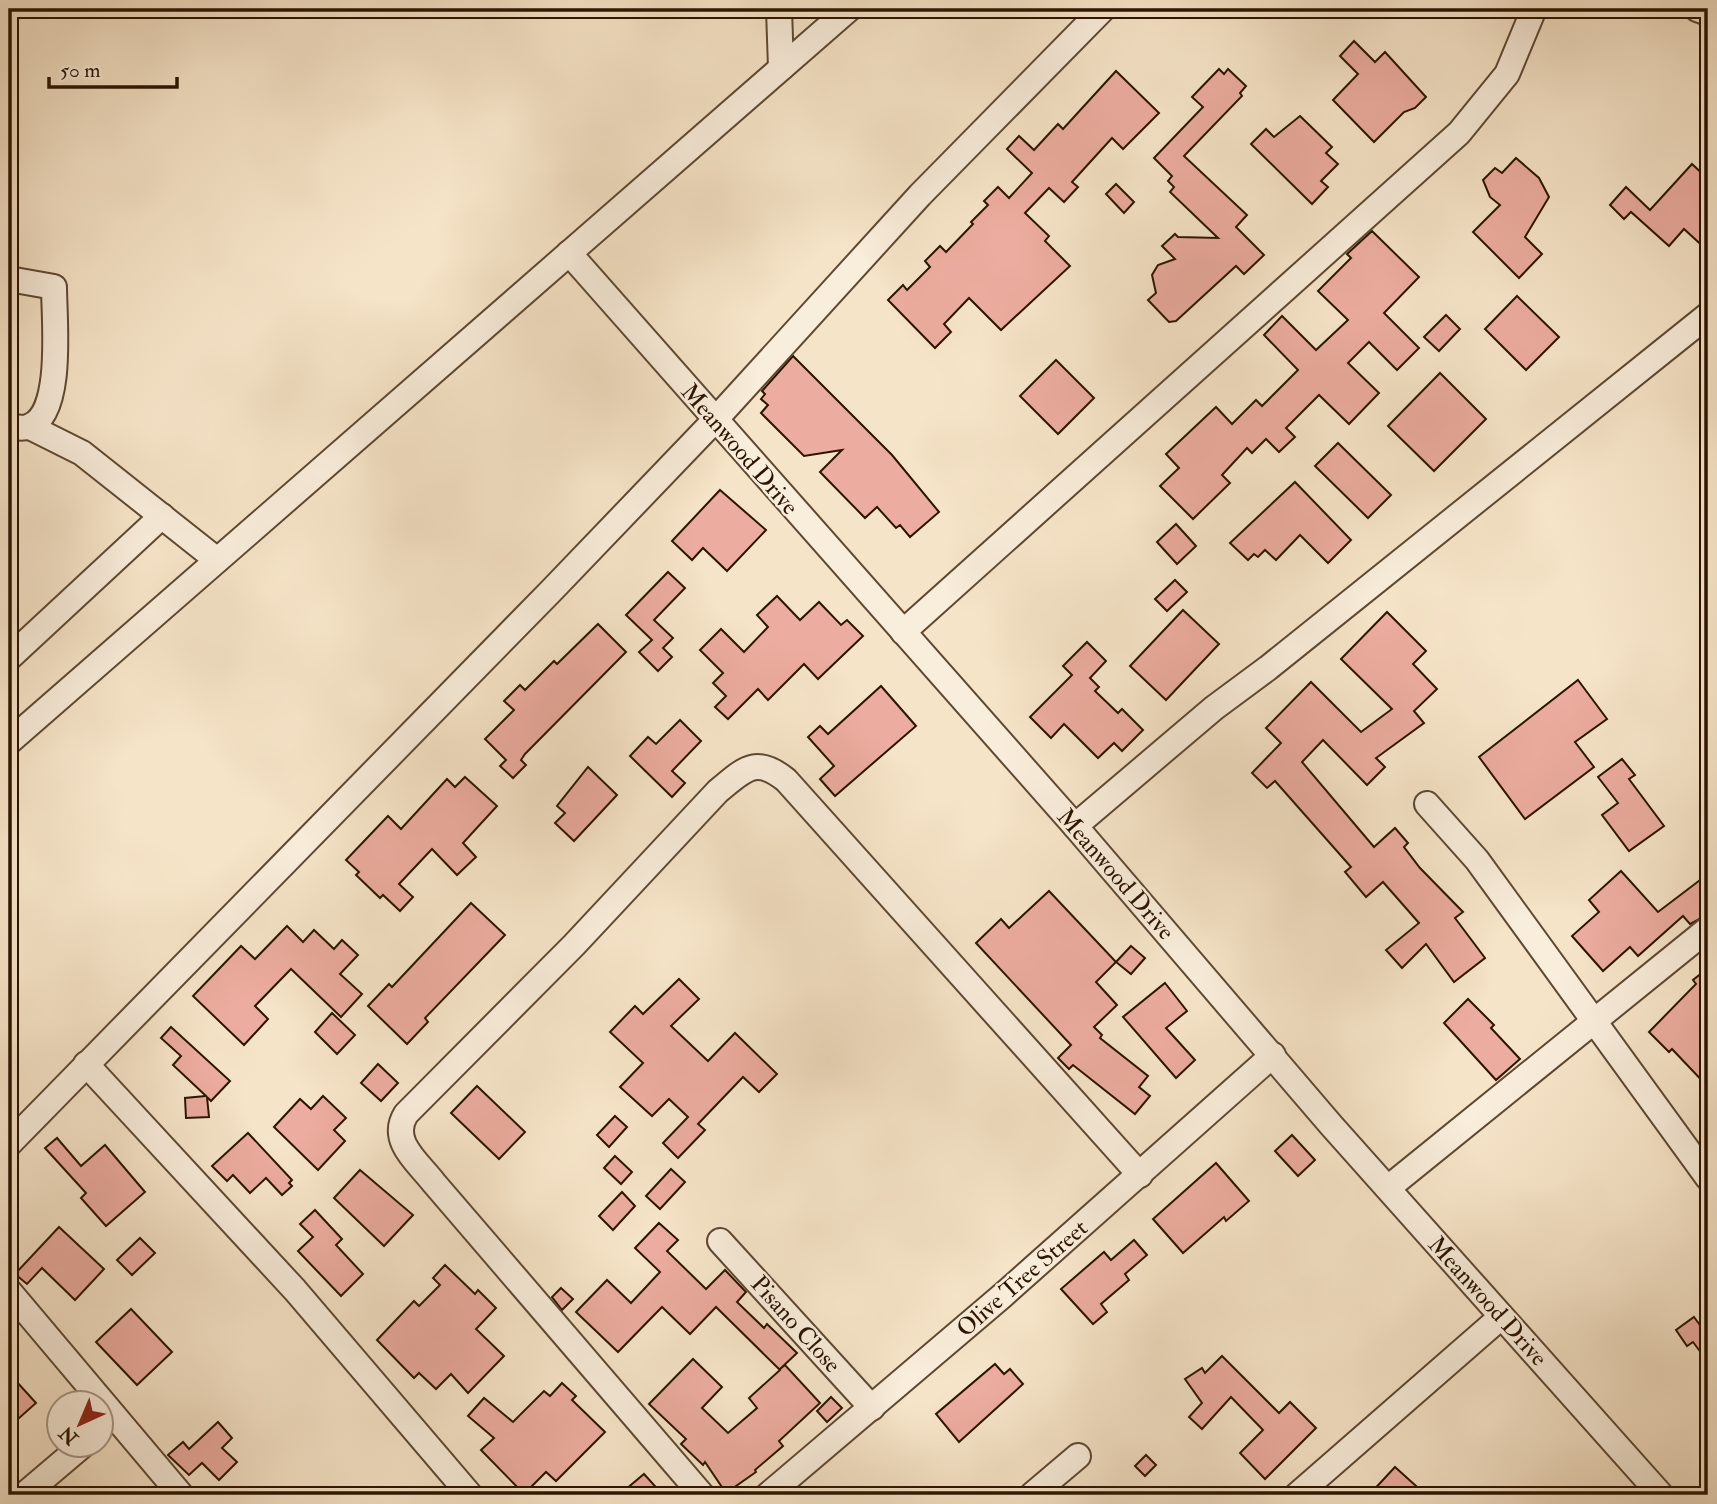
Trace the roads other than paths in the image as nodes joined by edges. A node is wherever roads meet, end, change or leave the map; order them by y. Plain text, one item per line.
1 (779, 9) edge
2 (849, 9) edge
3 (1102, 9) edge
4 (1535, 9) edge
5 (1697, 9) edge
6 (1708, 13) edge
7 (781, 68) junction
8 (569, 253) junction
9 (9, 279) edge
10 (1708, 315) edge
11 (48, 404) junction
12 (715, 420) junction
13 (19, 427) edge
14 (82, 453) junction
15 (162, 516) junction
16 (217, 559) junction
17 (903, 632) junction
18 (9, 658) edge
19 (9, 742) edge
20 (1427, 804) dead end
21 (1075, 826) junction
22 (1708, 929) edge
23 (1594, 1021) junction
24 (1273, 1055) junction
25 (86, 1064) junction
26 (9, 1144) edge
27 (1140, 1175) junction
28 (1708, 1178) edge
29 (1388, 1188) junction
30 (720, 1241) dead end
31 (9, 1291) edge
32 (1502, 1317) junction
33 (82, 1388) edge
34 (872, 1408) junction
35 (116, 1430) edge
36 (1078, 1456) dead end
37 (68, 1458) edge
38 (24, 1495) edge
39 (181, 1495) edge
40 (470, 1495) edge
41 (702, 1495) edge
42 (768, 1495) edge
43 (1032, 1495) edge
44 (1297, 1495) edge
45 (1661, 1495) edge

1 - 7 street
2 - 7 street
3 - 12 street
4 - 17 street
5 - 6 street
7 - 8 street
8 - 12 street, Meanwood Drive
8 - 16 street
9 - 11 street
10 - 21 street
11 - 13 street
11 - 14 street
12 - 17 street, Meanwood Drive
12 - 25 street
13 - 14 street
14 - 15 street
15 - 16 street
15 - 18 street
16 - 19 street
17 - 21 street, Meanwood Drive
20 - 23 street
21 - 24 street, Meanwood Drive
22 - 23 street
23 - 28 street
23 - 29 street
24 - 27 street, Olive Tree Street
24 - 29 street, Meanwood Drive
25 - 26 street
25 - 40 street
27 - 34 street, Olive Tree Street
27 - 41 street
29 - 32 street, Meanwood Drive
30 - 34 street, Pisano Close
31 - 33 street
32 - 44 street
32 - 45 street, Meanwood Drive
34 - 42 street, Olive Tree Street
35 - 39 street
36 - 43 street
37 - 38 street

